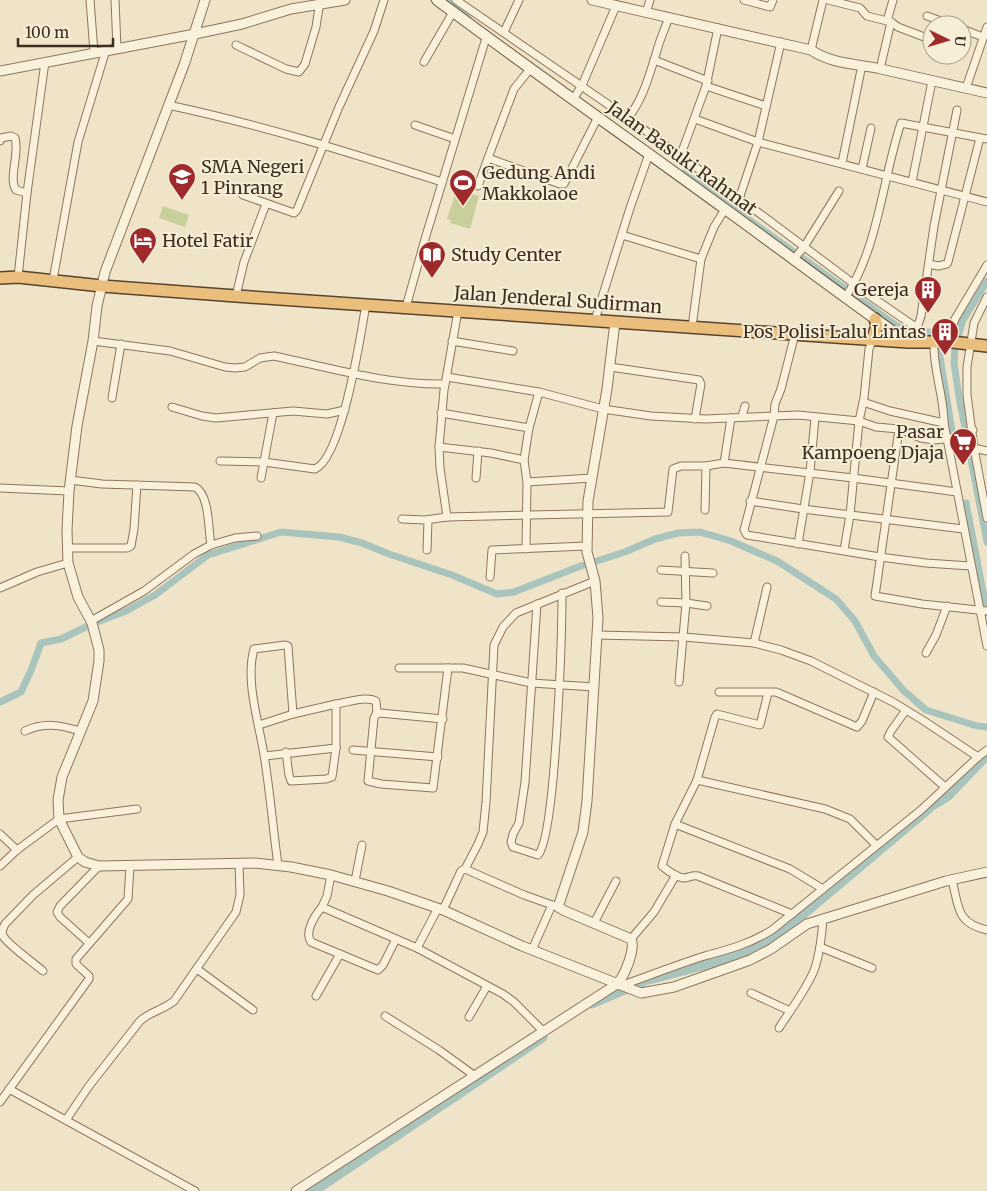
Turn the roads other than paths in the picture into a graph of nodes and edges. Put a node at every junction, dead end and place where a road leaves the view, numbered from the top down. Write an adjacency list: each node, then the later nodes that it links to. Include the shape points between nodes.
1 (90, 0): 35 (street)
2 (115, 0): 32 (street)
3 (205, 0): 26 (street)
4 (345, 0): 16 (street)
5 (384, 0): 63 (street, via 374,31)
6 (437, 0): 18 (main road, Jalan Basuki Rahmat)
7 (456, 0): 24 (street)
8 (519, 0): 24 (street)
9 (592, 0): 17 (street)
10 (650, 0): 19 (street)
11 (744, 0): 12 (street, via 770,7)
12 (773, 0)
13 (814, 0): 15 (street)
14 (892, 0): 21 (street)
15 (824, 1): 21 (street, via 860,8 867,16); 34 (street)
16 (320, 2): 26 (street); 31 (street, via 314,35 300,72)
17 (611, 3): 19 (street); 45 (street)
18 (453, 12): 29 (main road, Jalan Basuki Rahmat); 38 (street)
19 (646, 13): 20 (street)
20 (669, 17): 23 (street); 36 (street)
21 (889, 21): 27 (street); 41 (street)
22 (987, 27): 28 (street)
23 (718, 28): 30 (street); 44 (street)
24 (504, 32): 45 (street)
25 (972, 33): 28 (street)
26 (194, 34): 32 (street); 49 (street)
27 (922, 36)
28 (983, 37): 46 (street)
29 (486, 38): 40 (main road, Jalan Basuki Rahmat); 60 (street)
30 (781, 42): 34 (street); 50 (street)
31 (236, 45)
32 (117, 48): 33 (street)
33 (106, 50): 35 (street); 90 (street, via 78,142)
34 (811, 50): 39 (street, via 829,59)
35 (94, 52): 37 (street)
36 (654, 60): 44 (street); 53 (street, via 639,101)
37 (45, 62): 42 (street); 75 (street)
38 (424, 62)
39 (862, 65): 41 (street); 67 (street)
40 (530, 69): 48 (main road, Jalan Basuki Rahmat); 66 (street, via 514,89)
41 (880, 69): 43 (street)
42 (0, 71)
43 (932, 81): 46 (street); 56 (street)
44 (707, 84): 50 (street); 54 (street)
45 (581, 86): 48 (street); 53 (street)
46 (966, 88): 47 (street)
47 (987, 93)
48 (574, 98): 52 (main road, Jalan Basuki Rahmat)
49 (168, 105): 63 (street); 92 (street)
50 (766, 106): 62 (street)
51 (957, 110): 58 (street)
52 (598, 117): 64 (main road, Jalan Basuki Rahmat); 66 (street, via 564,184)
53 (628, 118): 65 (street)
54 (695, 119): 62 (street); 65 (street)
55 (414, 125): 60 (street)
56 (924, 127): 58 (street); 69 (street, via 901,123); 71 (street)
57 (872, 128): 68 (street)
58 (953, 132): 59 (street); 73 (street)
59 (983, 138): 77 (street)
60 (455, 139): 70 (street)
61 (0, 140): 75 (street, via 6,136 15,138 14,187)
62 (758, 142): 67 (street); 78 (street)
63 (324, 144): 70 (street); 80 (street, via 294,213)
64 (649, 154): 81 (main road, Jalan Basuki Rahmat); 82 (street)
65 (680, 157): 78 (street)
66 (488, 158): 72 (street)
67 (842, 163): 68 (street)
68 (862, 169): 69 (street)
69 (888, 176): 71 (street); 91 (street, via 868,252)
70 (442, 182): 97 (street)
71 (912, 182): 73 (street)
72 (478, 186)
73 (942, 189): 77 (street); 86 (street)
74 (839, 191): 83 (street)
75 (27, 193): 88 (street)
76 (243, 195): 80 (street)
77 (966, 196): 79 (street); 86 (street, via 947,264)
78 (739, 200): 83 (street)
79 (987, 202)
80 (266, 204): 93 (street, via 244,262)
81 (725, 209): 84 (main road, Jalan Basuki Rahmat); 85 (street)
82 (622, 235): 85 (street); 100 (street)
83 (804, 247): 84 (street); 91 (street)
84 (795, 257): 94 (main road, Jalan Basuki Rahmat)
85 (701, 259): 102 (street)
86 (929, 264): 91 (street, via 918,326 902,319)
87 (987, 265): 108 (street)
88 (18, 277): 89 (highway, Jalan Jenderal Sudirman); 90 (highway, Jalan Jenderal Sudirman)
89 (0, 278)
90 (53, 280): 92 (highway, Jalan Jenderal Sudirman)
91 (854, 284): 94 (street)
92 (102, 286): 93 (highway, Jalan Jenderal Sudirman); 105 (street)
93 (236, 296): 96 (highway, Jalan Jenderal Sudirman)
94 (846, 296): 99 (main road, Jalan Basuki Rahmat)
95 (987, 297): 109 (street, via 974,323)
96 (366, 304): 97 (highway, Jalan Jenderal Sudirman); 114 (street)
97 (406, 308): 98 (highway, Jalan Jenderal Sudirman)
98 (458, 311): 100 (highway, Jalan Jenderal Sudirman); 106 (street)
99 (876, 319): 104 (highway); 107 (main road, Jalan Basuki Rahmat)
100 (595, 320): 101 (highway, Jalan Jenderal Sudirman)
101 (614, 322): 102 (highway, Jalan Jenderal Sudirman); 113 (street)
102 (692, 327): 103 (highway, Jalan Jenderal Sudirman)
103 (795, 334): 104 (highway, Jalan Jenderal Sudirman); 126 (street)
104 (873, 338): 107 (highway, Jalan Jenderal Sudirman); 118 (street)
105 (93, 341): 110 (street); 151 (street)
106 (452, 341): 112 (street); 115 (street)
107 (908, 342): 108 (highway, Jalan Jenderal Sudirman)
108 (943, 342): 109 (highway, Jalan Jenderal Sudirman); 131 (street, via 933,359)
109 (969, 343): 111 (highway, Jalan Jenderal Sudirman); 134 (street, via 967,395)
110 (121, 344): 114 (street, via 170,351 225,368 245,367 270,356); 117 (street)
111 (987, 346)
112 (513, 351)
113 (610, 367): 121 (street); 129 (street, via 700,380)
114 (353, 374): 115 (street, via 409,383); 122 (street)
115 (446, 381): 116 (street); 124 (street)
116 (539, 392): 121 (street); 132 (street)
117 (112, 398)
118 (863, 402): 130 (street); 131 (street)
119 (745, 406): 125 (street)
120 (172, 407): 123 (street, via 216,418)
121 (603, 409): 129 (street); 149 (street)
122 (345, 410): 123 (street, via 327,414); 142 (street, via 332,448 319,467 299,468)
123 (273, 413): 142 (street)
124 (441, 413): 132 (street); 136 (street)
125 (742, 416): 126 (street); 127 (street)
126 (774, 416): 128 (street); 145 (street)
127 (732, 418): 129 (street); 143 (street)
128 (815, 418): 130 (street); 146 (street)
129 (695, 419)
130 (859, 422): 133 (street); 150 (street)
131 (944, 423): 135 (street)
132 (529, 428): 140 (street)
133 (899, 429): 135 (street, via 920,438); 153 (street)
134 (972, 430): 135 (street); 137 (street)
135 (948, 440): 158 (street)
136 (439, 447): 138 (street); 165 (street)
137 (974, 448): 139 (street); 156 (street)
138 (478, 451): 140 (street); 148 (street)
139 (987, 452)
140 (524, 460): 152 (street)
141 (220, 461): 142 (street)
142 (264, 462): 147 (street)
143 (724, 463): 144 (street); 145 (street)
144 (706, 466): 161 (street); 162 (street, via 673,469 668,512)
145 (761, 466): 146 (street); 159 (street)
146 (810, 472): 150 (street); 160 (street)
147 (261, 478)
148 (476, 478)
149 (592, 478): 152 (street); 162 (street)
150 (853, 478): 153 (street); 163 (street)
151 (70, 480): 154 (street); 157 (street)
152 (527, 482): 164 (street)
153 (892, 483): 158 (street); 169 (street)
154 (137, 485): 173 (street, via 198,488 205,501); 175 (street, via 131,546)
155 (0, 488): 157 (street)
156 (985, 490): 166 (street)
157 (68, 491): 175 (street)
158 (957, 492): 170 (street)
159 (750, 501): 160 (street); 172 (street, via 744,528 746,535)
160 (803, 509): 163 (street); 172 (street)
161 (705, 510)
162 (588, 514): 164 (street); 174 (street)
163 (850, 515): 169 (street); 178 (street)
164 (527, 516): 165 (street); 176 (street)
165 (447, 517): 168 (street)
166 (987, 518)
167 (402, 519): 168 (street)
168 (428, 520): 177 (street)
169 (886, 520): 170 (street); 180 (street)
170 (963, 529): 182 (street)
171 (257, 536): 173 (street)
172 (798, 544): 178 (street)
173 (211, 545): 197 (street)
174 (587, 546): 176 (street); 187 (street)
175 (67, 548): 181 (street)
176 (526, 549): 186 (street, via 492,550)
177 (427, 550)
178 (844, 550): 180 (street)
179 (685, 556): 184 (street)
180 (880, 557): 182 (street); 195 (street, via 875,596)
181 (68, 564): 189 (street, via 37,572); 197 (street, via 78,597)
182 (970, 566): 196 (street)
183 (661, 570): 184 (street)
184 (686, 572): 185 (street); 192 (street)
185 (713, 572)
186 (490, 577)
187 (594, 579): 190 (street); 198 (street)
188 (767, 587): 200 (street)
189 (0, 588)
190 (562, 593): 193 (street); 208 (street)
191 (661, 602): 192 (street)
192 (686, 603): 194 (street); 199 (street)
193 (538, 604): 205 (street, via 516,613 498,635); 207 (street)
194 (707, 606)
195 (947, 606): 196 (street); 202 (street)
196 (983, 610): 201 (street)
197 (96, 620): 220 (street, via 98,669 93,700)
198 (597, 635): 199 (street); 209 (street)
199 (684, 637): 200 (street); 206 (street)
200 (754, 644): 211 (street, via 781,650)
201 (987, 646)
202 (926, 653)
203 (398, 668): 204 (street)
204 (448, 668): 205 (street); 217 (street)
205 (492, 674): 207 (street); 244 (street, via 483,832)
206 (679, 682)
207 (532, 683): 208 (street); 208 (street, via 522,809 511,842 514,847 538,855 548,818)
208 (558, 685): 209 (street)
209 (594, 687): 252 (street, via 583,832)
210 (719, 692): 212 (street)
211 (874, 692): 212 (street, via 857,727 780,694); 214 (street)
212 (768, 694): 229 (street, via 760,725 717,714)
213 (336, 704): 215 (street); 216 (street, via 374,700); 221 (street)
214 (906, 710): 228 (street); 230 (street, via 888,737)
215 (293, 714): 218 (street); 218 (street, via 288,646 254,649 251,671)
216 (378, 714): 217 (street); 223 (street, via 374,718)
217 (443, 718): 227 (street)
218 (259, 725): 226 (street)
219 (25, 731): 220 (street, via 48,724)
220 (80, 731): 232 (street, via 62,777)
221 (336, 748): 225 (street); 225 (street, via 332,777 326,779 291,781)
222 (353, 750): 223 (street)
223 (372, 750): 227 (street); 227 (street, via 368,781 401,786 433,788)
224 (987, 750): 228 (street)
225 (286, 752): 226 (street)
226 (264, 756): 240 (street)
227 (438, 757)
228 (978, 757): 230 (street)
229 (697, 780): 233 (street); 236 (street, via 842,815)
230 (945, 787): 236 (street)
231 (137, 809): 232 (street)
232 (59, 819): 237 (street); 238 (street)
233 (675, 824): 247 (street, via 662,863); 251 (street, via 790,869)
234 (0, 834): 237 (street)
235 (362, 844): 249 (street)
236 (876, 845): 251 (street)
237 (17, 850): 241 (street)
238 (78, 857): 242 (street); 268 (street, via 15,912 2,930 9,942)
239 (240, 863): 240 (street); 243 (street); 267 (street, via 238,908)
240 (278, 865): 246 (street)
241 (0, 866)
242 (100, 866): 243 (street); 261 (street, via 56,912)
243 (130, 866): 261 (street, via 128,899)
244 (465, 869): 252 (street); 254 (street)
245 (987, 872): 248 (street)
246 (331, 875): 249 (street); 253 (street)
247 (676, 876): 255 (street, via 698,876); 260 (street, via 654,912)
248 (952, 880): 256 (street); 258 (street, via 962,918)
249 (355, 881): 254 (street)
250 (616, 881): 257 (street)
251 (823, 888): 255 (street)
252 (555, 906): 257 (street); 264 (street)
253 (322, 907): 259 (street); 265 (street, via 314,918 309,940)
254 (441, 909): 262 (street); 264 (street)
255 (792, 914): 270 (street, via 756,940)
256 (823, 918): 263 (street); 270 (street, via 738,965 674,987 641,993)
257 (594, 923): 260 (street)
258 (987, 930)
259 (396, 939): 262 (street); 265 (street, via 381,969)
260 (631, 939): 270 (street, via 633,944)
261 (89, 944): 280 (street, via 76,962 89,980)
262 (417, 948): 269 (street)
263 (820, 948): 266 (street); 274 (street, via 809,982)
264 (532, 950): 270 (street)
265 (340, 954): 272 (street)
266 (872, 968)
267 (197, 969): 273 (street); 282 (street, via 174,1001 144,1016)
268 (43, 971)
269 (487, 986): 276 (street); 278 (street, via 511,999)
270 (621, 986): 278 (street)
271 (751, 993): 274 (street)
272 (316, 996)
273 (252, 1010)
274 (790, 1011): 277 (street)
275 (385, 1016): 279 (street)
276 (469, 1016)
277 (779, 1028)
278 (542, 1031): 279 (street)
279 (475, 1076): 284 (street)
280 (9, 1089): 281 (street); 282 (street)
281 (0, 1102)
282 (66, 1120): 283 (street)
283 (196, 1191)
284 (296, 1191)

